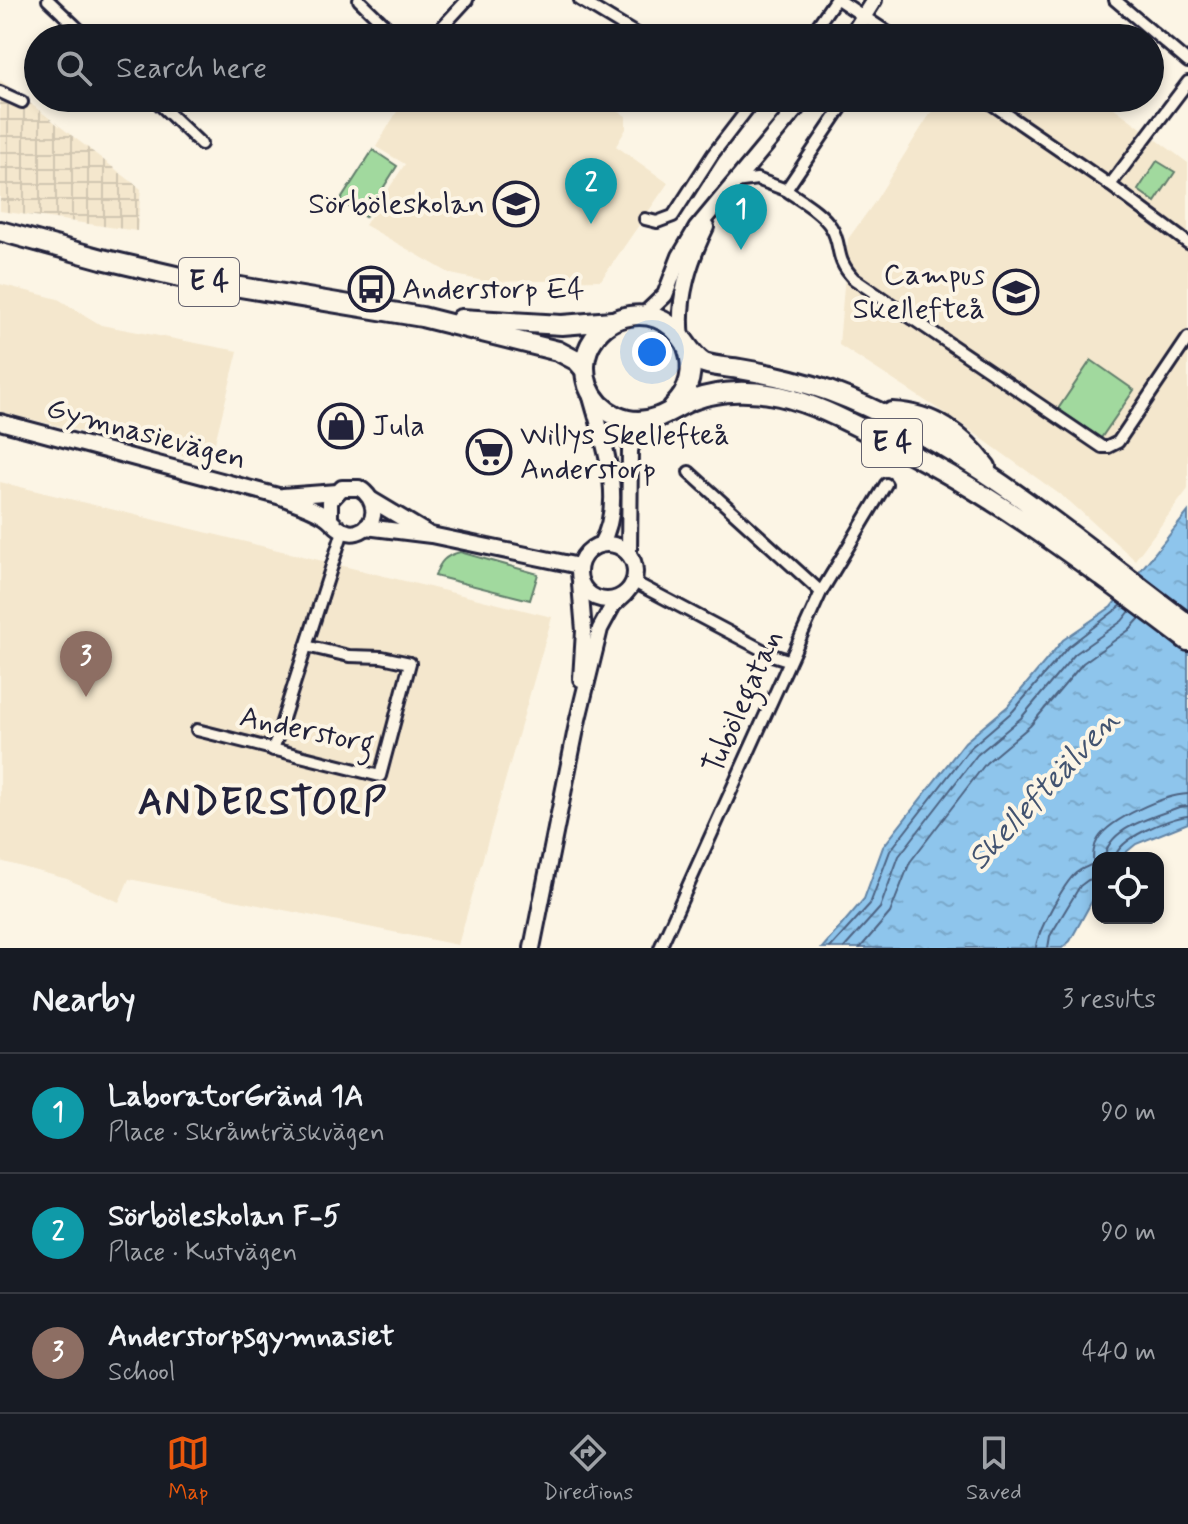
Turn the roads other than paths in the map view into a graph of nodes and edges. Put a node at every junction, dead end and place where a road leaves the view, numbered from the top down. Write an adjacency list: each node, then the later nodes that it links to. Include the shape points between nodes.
1 (48, 0): 9 (street)
2 (359, 0): 10 (street)
3 (467, 0): 11 (street)
4 (580, 0): 12 (street)
5 (837, 0): 8 (street); 13 (street)
6 (874, 0): 8 (main road)
7 (1115, 0): 16 (street)
8 (863, 17): 14 (main road); 15 (street)
9 (73, 24)
10 (384, 24)
11 (445, 24)
12 (620, 24)
13 (819, 24)
14 (859, 24)
15 (873, 24)
16 (1143, 24)
17 (1164, 42): 18 (street)
18 (1188, 62)
19 (1188, 82): 29 (street)
20 (0, 92): 21 (street)
21 (22, 102)
22 (168, 112): 27 (street)
23 (742, 112): 32 (street, via 677,211 666,220)
24 (793, 112): 28 (main road)
25 (839, 112): 30 (street)
26 (1003, 112): 29 (street)
27 (201, 144)
28 (735, 182): 30 (street, via 757,179); 31 (main road)
29 (1110, 185): 34 (street)
30 (786, 190): 38 (street, via 833,229 841,262 854,279 1096,446 1118,442)
31 (725, 194): 35 (main road, via 687,242 665,295); 39 (main road, via 691,264 681,306)
32 (645, 219)
33 (0, 231): 36 (highway, E 4, via 180,277)
34 (1188, 243)
35 (644, 315): 37 (highway); 39 (highway, via 663,321)
36 (422, 317): 37 (highway, E 4, via 562,325); 40 (highway, E 4, via 558,351)
37 (612, 321): 40 (highway, via 592,341)
38 (1188, 338)
39 (684, 340): 42 (highway, via 691,367 687,389 676,404); 56 (highway, E 4, via 704,363 786,378 877,412 901,412 942,424 995,479)
40 (585, 370): 41 (highway)
41 (589, 389): 42 (highway, via 614,415); 53 (main road, via 611,485 609,525)
42 (653, 418): 54 (main road, via 630,450); 56 (highway, E 4, via 721,394 765,393 799,401 904,449)
43 (0, 422): 47 (main road, Gymnasievägen)
44 (689, 472): 58 (street)
45 (886, 484): 58 (street, Tubölegatan)
46 (337, 492): 47 (main road, Gymnasievägen); 48 (main road, via 354,487); 49 (main road, via 330,501)
47 (278, 496): 49 (main road, Gymnasievägen)
48 (372, 500): 50 (main road, via 373,518); 52 (main road)
49 (330, 519): 51 (main road)
50 (366, 527): 51 (main road); 52 (main road)
51 (343, 531): 61 (street)
52 (431, 535): 55 (main road)
53 (601, 544): 54 (main road); 55 (main road, via 586,553)
54 (629, 554): 57 (main road, via 635,567)
55 (579, 570): 57 (main road, via 584,589 595,598 612,600); 63 (main road, via 584,631)
56 (1107, 571): 59 (highway, E 4); 60 (highway, E 4)
57 (629, 588): 62 (street); 63 (main road, via 600,629)
58 (821, 592): 62 (street, Tubölegatan)
59 (1188, 624)
60 (1188, 641)
61 (306, 646): 65 (street); 65 (street, Anderstorg, via 410,663 380,776)
62 (788, 660): 67 (street, Tubölegatan)
63 (578, 719): 66 (main road)
64 (197, 730): 65 (street, Anderstorg)
65 (273, 750)
66 (532, 948)
67 (660, 948)

